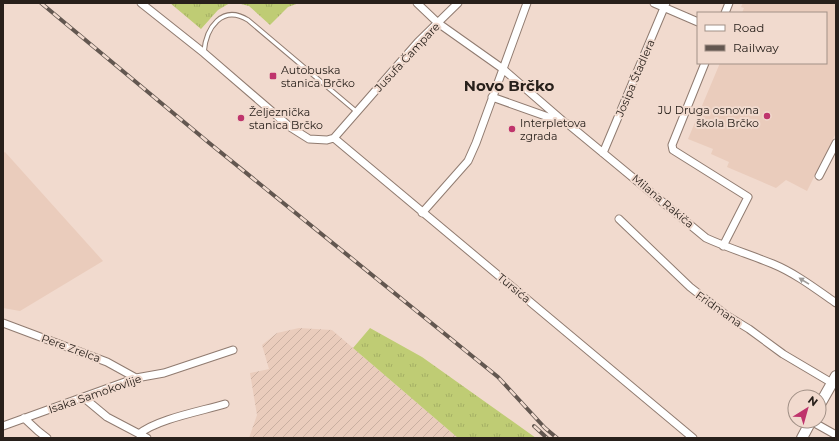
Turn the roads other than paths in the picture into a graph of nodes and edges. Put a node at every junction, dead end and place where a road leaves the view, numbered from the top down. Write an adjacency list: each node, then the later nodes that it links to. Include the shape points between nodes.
1 (141, 3): 9 (street)
2 (417, 3): 8 (street)
3 (458, 3): 8 (street, Jusufa Čampare)
4 (527, 3): 11 (street)
5 (654, 3): 6 (street)
6 (665, 5): 7 (street); 17 (street, Josipa Štadlera)
7 (697, 21)
8 (438, 23): 11 (street); 13 (street, Jusufa Čampare, via 418,42)
9 (204, 53): 13 (lane, via 205,40 218,21 231,14 241,16); 15 (street, via 300,135 309,139)
10 (705, 64): 21 (street, via 672,145 673,150 748,197)
11 (503, 68): 12 (street); 14 (street)
12 (492, 97): 14 (street, Milana Rakiča); 19 (street, via 468,161)
13 (357, 112): 15 (street, Jusufa Čampare)
14 (568, 124): 17 (street, Milana Rakiča)
15 (334, 138): 19 (street, Tursića)
16 (836, 143): 18 (street)
17 (604, 153): 21 (street, Milana Rakiča, via 706,238)
18 (819, 176)
19 (422, 213): 38 (street, Tursića)
20 (619, 219): 26 (street, Fridmana, via 696,292 726,315 783,354)
21 (723, 246): 22 (street, Milana Rakiča, one-way to 21, via 784,269)
22 (836, 303)
23 (3, 323): 25 (street, Pere Zrelca, via 107,362)
24 (233, 350): 25 (street, Isaka Samokovlije, via 164,373)
25 (136, 378): 28 (street, Isaka Samokovlije)
26 (834, 379): 27 (main road)
27 (827, 392)
28 (82, 397): 30 (street, Isaka Samokovlije); 34 (street, via 107,417)
29 (225, 404): 34 (street, via 163,422)
30 (24, 418): 31 (street, Isaka Samokovlije); 36 (street)
31 (3, 426)
32 (807, 429): 39 (main road)
33 (825, 429): 35 (street)
34 (140, 434): 37 (street)
35 (836, 435)
36 (47, 438)
37 (148, 438)
38 (693, 438)
39 (802, 438)

